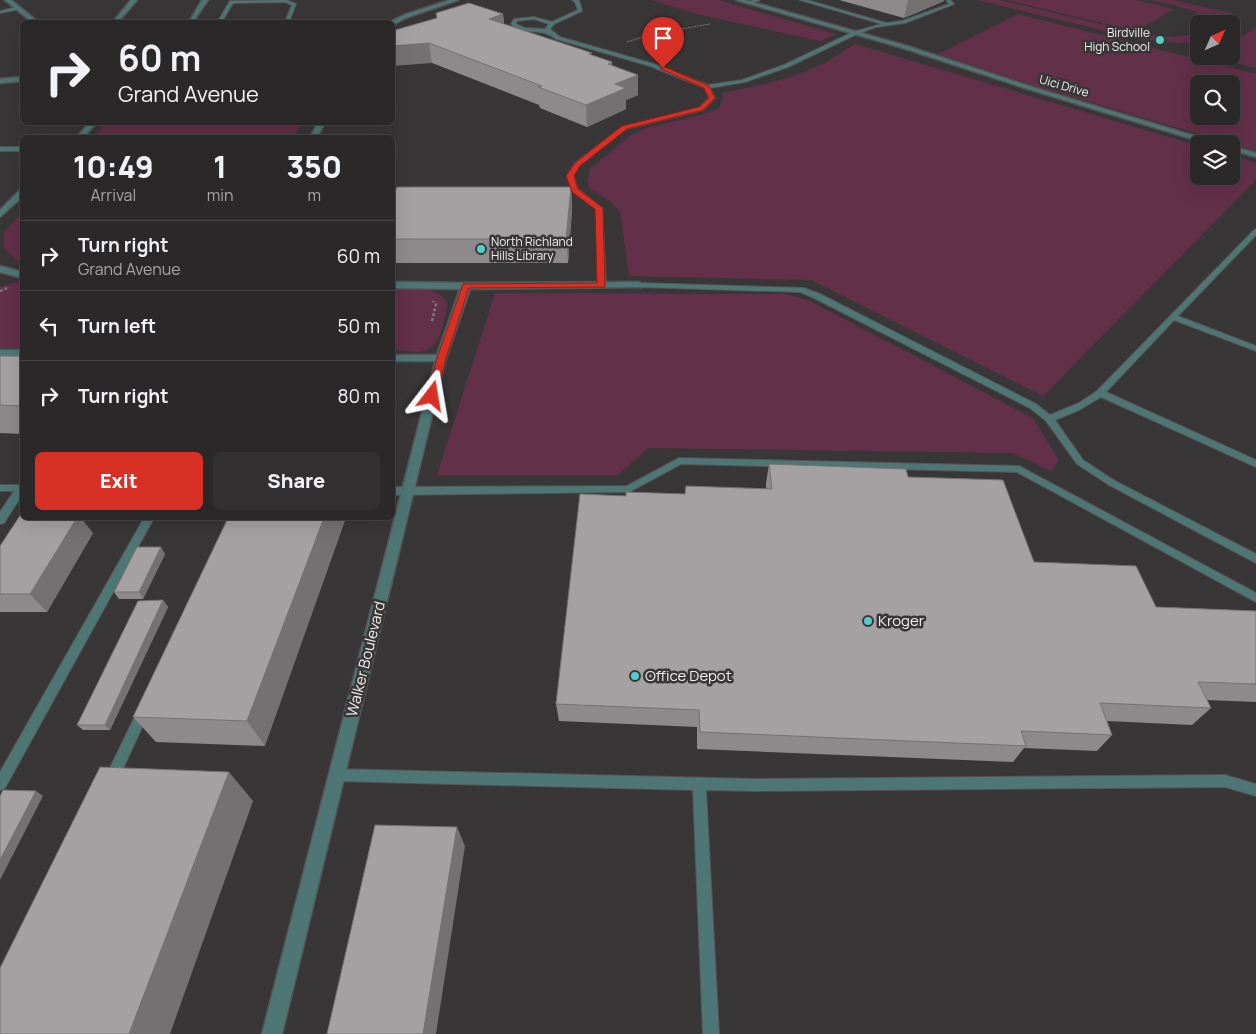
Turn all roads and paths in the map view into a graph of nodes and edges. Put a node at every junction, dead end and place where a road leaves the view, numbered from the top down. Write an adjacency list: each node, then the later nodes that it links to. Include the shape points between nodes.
1 (8, 0): 13 (street)
2 (134, 0): 16 (street)
3 (205, 0): 17 (street)
4 (455, 0): 11 (street)
5 (574, 0): 21 (lane, via 580,10)
6 (740, 0): 12 (street, Uici Drive)
7 (758, 0): 12 (lane)
8 (802, 0): 23 (lane)
9 (948, 0): 23 (lane, via 952,4 903,22)
10 (232, 1): 18 (lane); 19 (lane, via 285,1 294,4)
11 (445, 1): 20 (street)
12 (749, 3): 25 (street, Uici Drive)
13 (18, 8): 14 (lane); 15 (street)
14 (0, 12)
15 (33, 20)
16 (117, 20)
17 (191, 20)
18 (221, 20)
19 (288, 20)
20 (395, 22)
21 (552, 23): 24 (lane, via 547,29); 24 (lane, via 534,18 516,20 514,24 527,30)
22 (710, 24): 26 (path, via 646,36)
23 (888, 24): 25 (lane)
24 (549, 31): 26 (lane, via 558,38)
25 (855, 33): 29 (lane, via 786,66 743,81); 32 (street, Uici Drive)
26 (604, 51): 29 (lane, via 647,62)
27 (20, 79): 28 (street)
28 (0, 81)
29 (706, 87): 43 (lane, via 712,98 701,109 624,128 577,164 570,176 575,190 599,208)
30 (91, 125): 31 (street)
31 (82, 135)
32 (1190, 136)
33 (0, 149): 34 (lane)
34 (20, 149)
35 (1240, 151): 36 (street)
36 (1256, 155)
37 (20, 195): 38 (street)
38 (0, 215)
39 (1256, 231): 47 (lane)
40 (1, 272): 41 (street)
41 (20, 275)
42 (395, 285): 45 (street)
43 (602, 285): 44 (street); 45 (street)
44 (639, 285): 55 (lane, via 801,290 1033,406)
45 (466, 286): 53 (street, Walker Boulevard)
46 (432, 300): 48 (path, via 436,304)
47 (1173, 316): 49 (lane); 54 (lane)
48 (431, 328)
49 (1256, 349)
50 (0, 353): 51 (street)
51 (20, 353)
52 (395, 358): 53 (street)
53 (442, 358): 61 (street, Walker Boulevard)
54 (1100, 393): 55 (lane, via 1073,410); 56 (lane)
55 (1049, 419): 64 (lane, via 1080,462 1112,483)
56 (1256, 464)
57 (0, 488): 58 (lane)
58 (20, 488)
59 (20, 491): 62 (lane)
60 (395, 491): 61 (lane)
61 (408, 491): 65 (lane, via 629,489 679,462 1019,469); 67 (street, Walker Boulevard)
62 (0, 520)
63 (148, 520): 68 (lane)
64 (1256, 559)
65 (1256, 598)
66 (149, 698): 70 (lane)
67 (336, 775): 69 (lane); 72 (street, Walker Boulevard)
68 (0, 784)
69 (699, 784): 71 (lane, via 1225,781); 73 (lane)
70 (107, 789)
71 (1256, 790)
72 (272, 1034)
73 (711, 1034)

